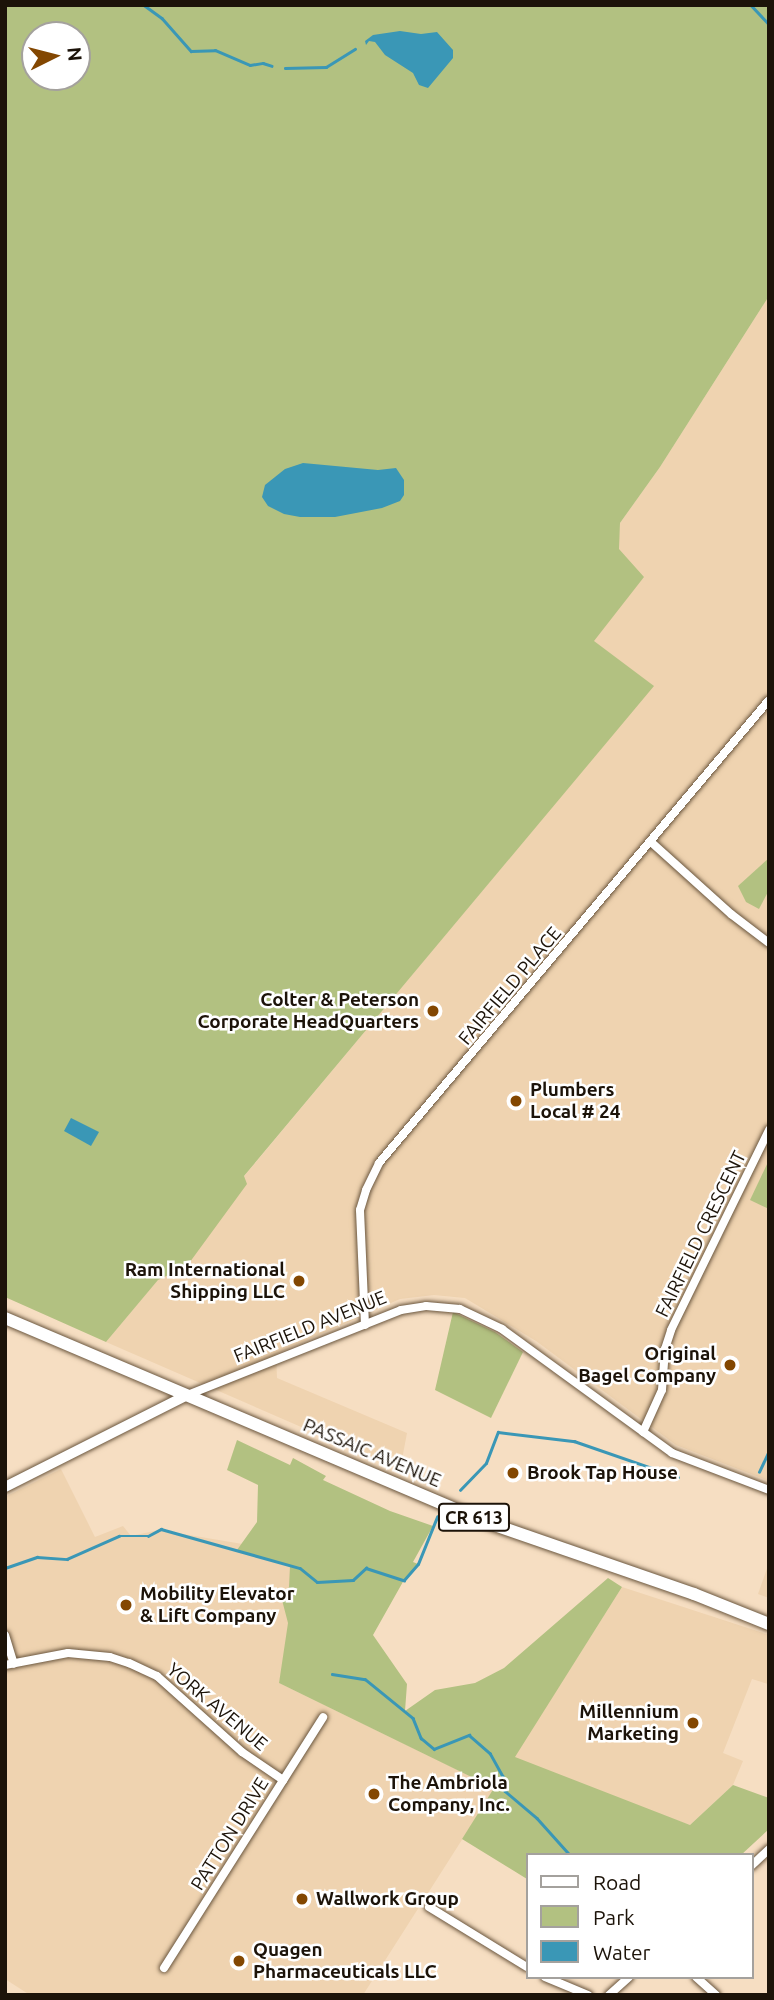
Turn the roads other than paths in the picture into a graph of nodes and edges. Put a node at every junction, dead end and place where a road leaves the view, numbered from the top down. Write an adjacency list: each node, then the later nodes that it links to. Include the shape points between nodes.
1 (769, 700): 2 (street, FAIRFIELD PLACE)
2 (651, 842): 3 (street); 6 (street, FAIRFIELD PLACE, via 379,1163 360,1210)
3 (769, 943)
4 (769, 1130): 8 (street, FAIRFIELD CRESCENT, via 671,1330 662,1390)
5 (5, 1318): 7 (main road, PASSAIC AVENUE / CR 613)
6 (365, 1325): 7 (street, FAIRFIELD AVENUE); 8 (street, FAIRFIELD AVENUE, via 414,1307 460,1309 502,1329)
7 (185, 1396): 9 (street, FAIRFIELD AVENUE); 11 (main road, PASSAIC AVENUE / CR 613, via 483,1521)
8 (643, 1432): 10 (street, FAIRFIELD AVENUE, via 672,1454)
9 (5, 1487)
10 (769, 1490)
11 (769, 1624)
12 (5, 1635): 13 (street)
13 (10, 1664): 15 (street, YORK AVENUE, via 68,1653 129,1663 157,1675 242,1752)
14 (323, 1717): 15 (street, PATTON DRIVE)
15 (283, 1780): 20 (street, PATTON DRIVE)
16 (769, 1849): 17 (street)
17 (753, 1864)
18 (429, 1906): 19 (street)
19 (526, 1966)
20 (164, 1968)
21 (550, 1979): 24 (street)
22 (627, 1979): 25 (street)
23 (698, 1979): 26 (street)
24 (588, 1995)
25 (609, 1995)
26 (716, 1995)

